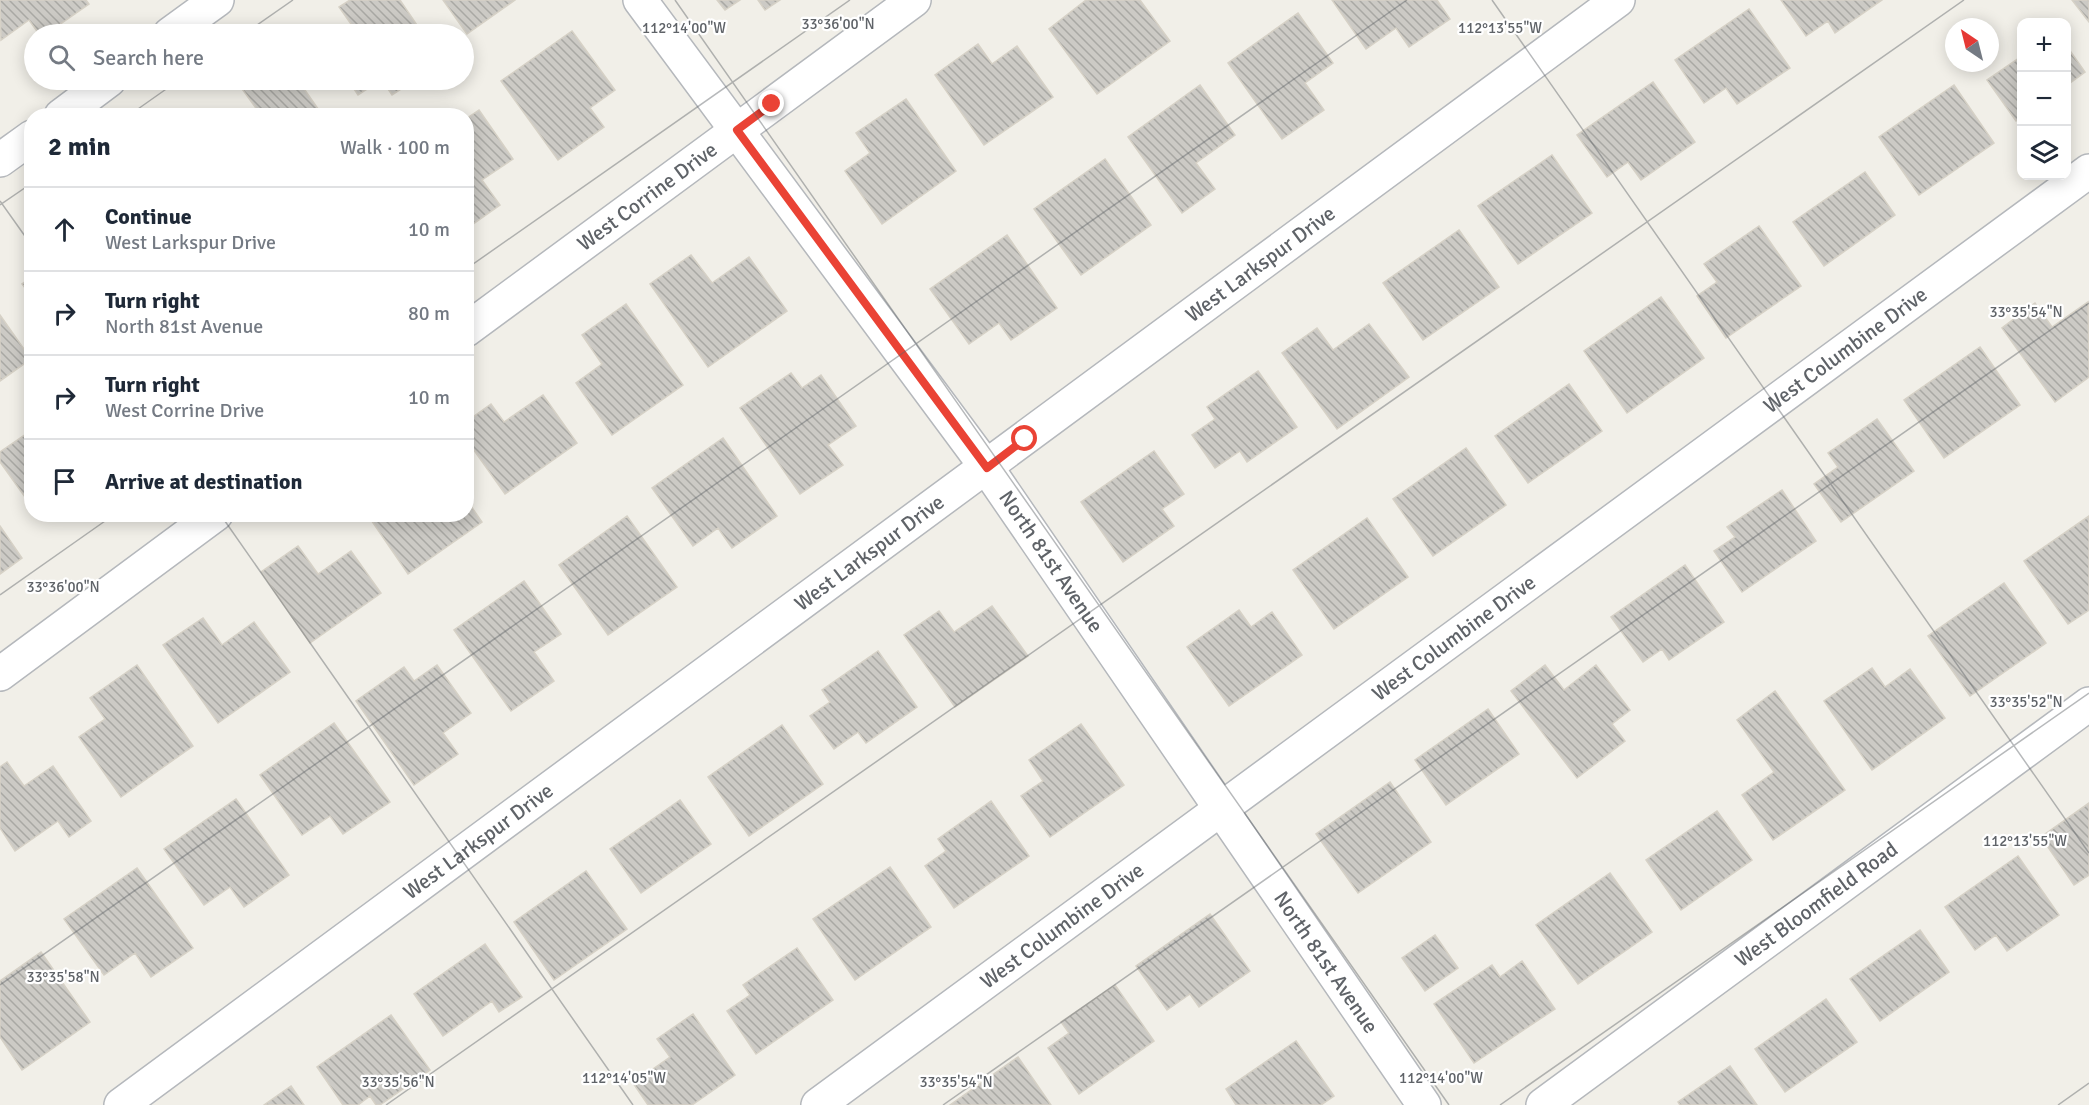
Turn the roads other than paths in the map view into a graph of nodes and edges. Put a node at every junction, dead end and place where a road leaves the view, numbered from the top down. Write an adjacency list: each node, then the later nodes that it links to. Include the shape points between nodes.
1 (217, 0): 5 (street)
2 (640, 0): 8 (street, North 81st Avenue)
3 (914, 0): 8 (street, West Corrine Drive)
4 (1618, 0): 13 (street, West Larkspur Drive)
5 (184, 24)
6 (96, 90): 7 (street)
7 (72, 108)
8 (737, 130): 12 (street, West Corrine Drive); 13 (street, North 81st Avenue)
9 (24, 143): 10 (street)
10 (0, 160)
11 (2089, 171): 17 (street, West Columbine Drive)
12 (474, 324)
13 (987, 468): 17 (street, North 81st Avenue); 18 (street, West Larkspur Drive)
14 (205, 522): 15 (street)
15 (0, 674)
16 (2089, 704): 21 (street, West Bloomfield Road)
17 (1221, 808): 19 (street, West Columbine Drive); 20 (street, North 81st Avenue)
18 (121, 1105)
19 (818, 1105)
20 (1424, 1105)
21 (1543, 1105)

